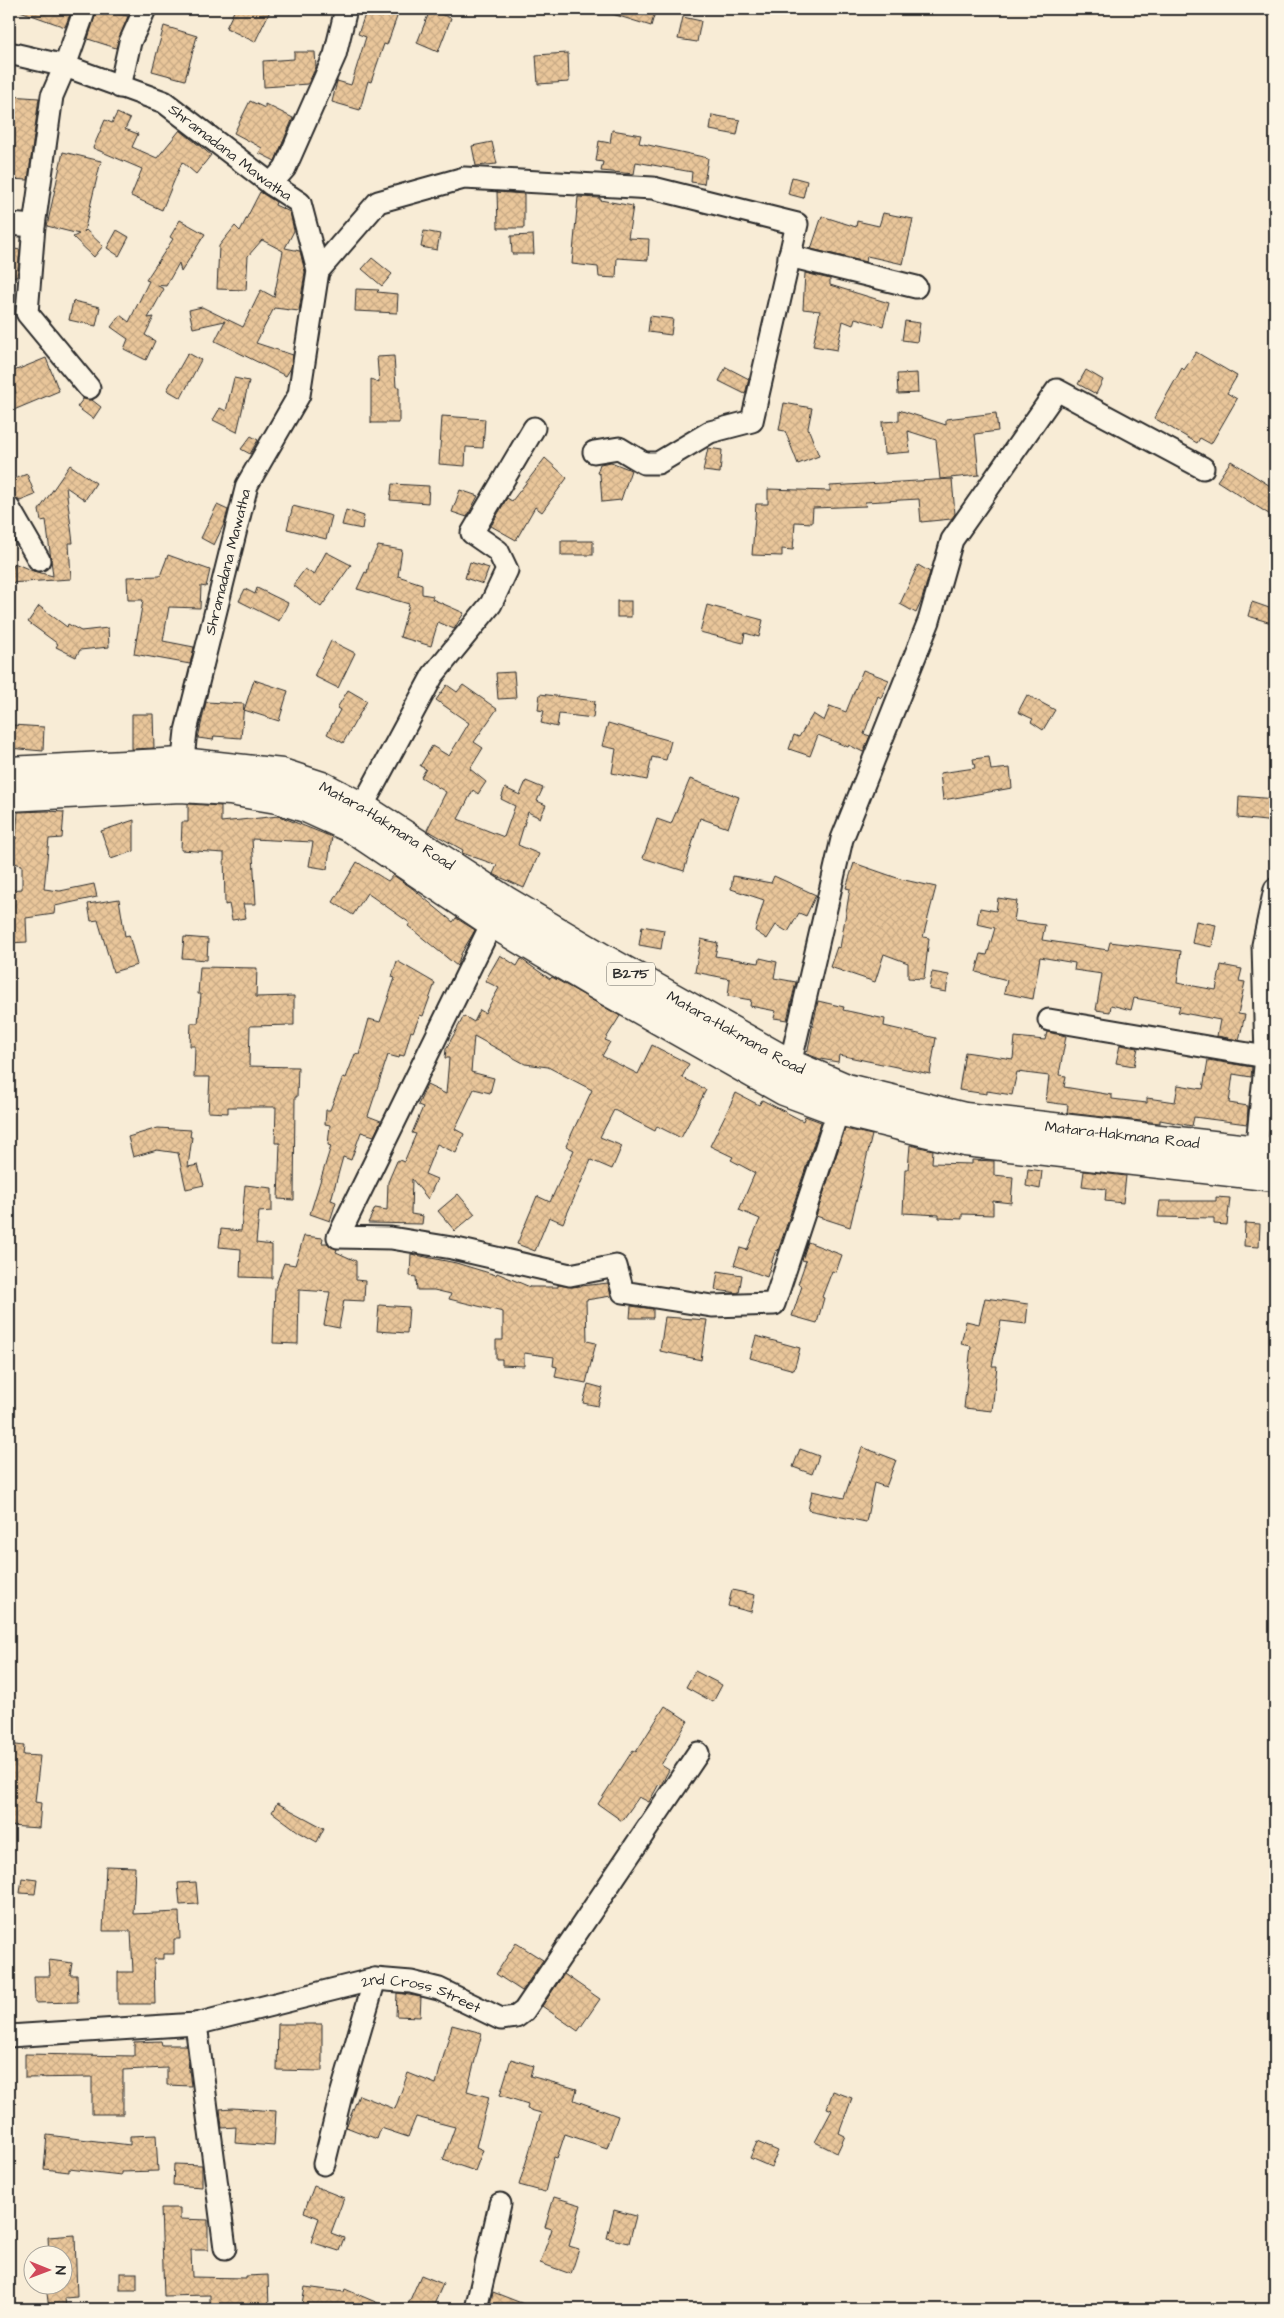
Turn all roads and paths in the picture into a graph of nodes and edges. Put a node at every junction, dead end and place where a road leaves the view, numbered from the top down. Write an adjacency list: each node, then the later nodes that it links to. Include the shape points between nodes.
1 (85, 9): 5 (street)
2 (145, 9): 6 (street, via 130,42)
3 (346, 9): 7 (street, via 335,55 285,168)
4 (9, 53): 5 (street, Shramadana Mawatha)
5 (66, 66): 6 (street, Shramadana Mawatha); 9 (street, via 52,96)
6 (120, 87): 7 (street, Shramadana Mawatha, via 164,102)
7 (271, 184): 11 (street, Shramadana Mawatha, via 300,203)
8 (9, 224): 9 (street)
9 (34, 226): 13 (street)
10 (790, 256): 11 (street, via 797,224 653,188 464,178 378,202); 12 (street); 16 (street, via 752,421 710,432 658,463 644,463 619,448)
11 (318, 271): 21 (street, Shramadana Mawatha, via 299,395 248,485 186,731)
12 (916, 288)
13 (18, 294): 14 (street, via 27,313)
14 (90, 388)
15 (534, 428): 23 (street, via 472,533 498,551 507,570 491,604 432,676)
16 (594, 452)
17 (1203, 468): 28 (street, via 1058,390 952,540 929,621 842,839)
18 (9, 508): 19 (street)
19 (40, 560)
20 (9, 771): 21 (main road, Matara-Hakmana Road / B275)
21 (181, 775): 22 (main road, Matara-Hakmana Road / B275); 23 (main road, Matara-Hakmana Road / B275, via 282,773 322,786); 25 (main road, Matara-Hakmana Road / B275, via 230,791 277,799 352,829)
22 (9, 797)
23 (362, 807): 28 (main road, Matara-Hakmana Road / B275, via 514,905)
24 (1275, 889): 27 (street, via 1263,945)
25 (492, 923): 29 (main road, Matara-Hakmana Road / B275); 30 (street, via 338,1237 391,1238 452,1248 570,1275 616,1266 623,1292 712,1306 774,1304)
26 (1050, 1020): 27 (street)
27 (1266, 1057): 31 (street)
28 (791, 1064): 29 (street); 31 (main road, Matara-Hakmana Road / B275, via 847,1088 965,1117)
29 (784, 1091): 30 (main road, Matara-Hakmana Road / B275)
30 (838, 1111): 31 (main road, Matara-Hakmana Road / B275, via 964,1142)
31 (1265, 1163)
32 (698, 1753): 33 (street, 2nd Cross Street, via 524,2011 516,2017 501,2019 440,1990 411,1982)
33 (375, 1979): 34 (street, 2nd Cross Street); 36 (street)
34 (196, 2024): 35 (street, 2nd Cross Street); 38 (street)
35 (9, 2036)
36 (324, 2164)
37 (500, 2204): 39 (street)
38 (225, 2248)
39 (476, 2309)

